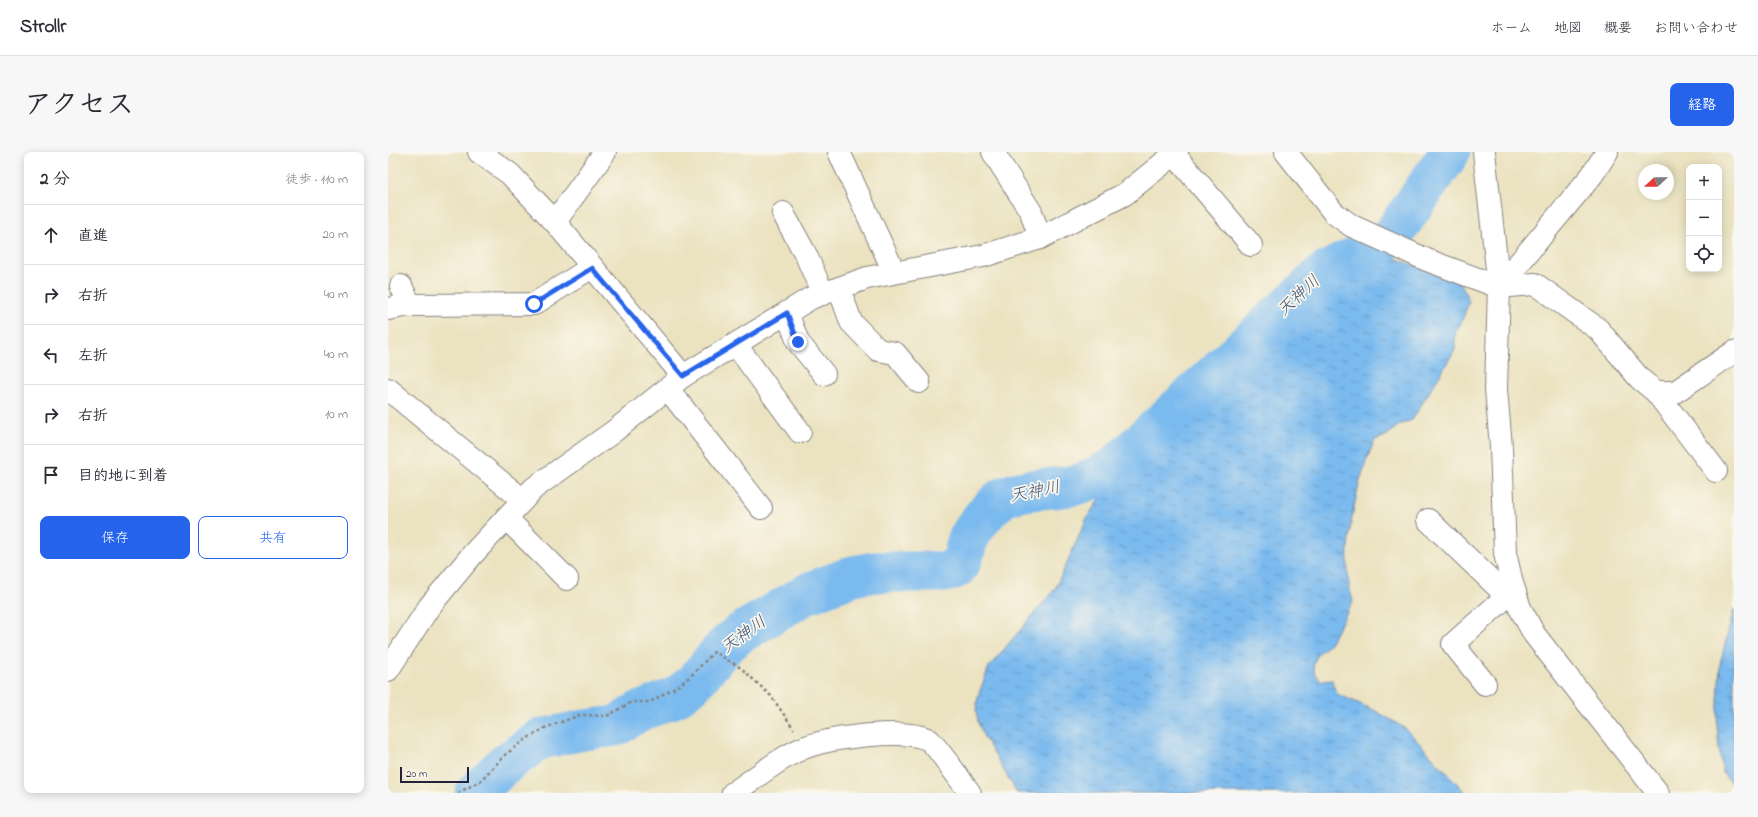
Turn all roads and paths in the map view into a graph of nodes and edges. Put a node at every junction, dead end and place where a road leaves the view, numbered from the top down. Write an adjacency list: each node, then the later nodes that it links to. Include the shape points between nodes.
1 (479, 152): 10 (street, via 510,174)
2 (605, 152): 10 (street)
3 (839, 152): 14 (street)
4 (992, 152): 11 (street, via 1030,212)
5 (1286, 152): 16 (street, via 1334,213 1352,226 1427,260)
6 (1484, 152): 16 (street)
7 (1607, 152): 16 (street, via 1592,175)
8 (1176, 153): 11 (street, via 1125,194); 12 (street)
9 (783, 213): 17 (street, via 806,255)
10 (555, 222): 13 (street)
11 (1040, 238): 14 (street, via 983,256)
12 (1251, 245)
13 (592, 268): 18 (street, via 534,304); 24 (street)
14 (894, 272): 17 (street, via 867,278)
15 (401, 286): 18 (street)
16 (1500, 287): 27 (street, via 1535,284 1598,329 1640,379); 35 (street, via 1496,389 1505,553)
17 (831, 291): 20 (street, via 811,298); 25 (street, via 851,322 878,350 895,353)
18 (410, 305): 19 (street)
19 (388, 309)
20 (787, 313): 21 (street); 23 (street, via 798,342)
21 (736, 344): 24 (street); 28 (street)
22 (1734, 352): 27 (street, via 1675,392)
23 (824, 374)
24 (676, 382): 30 (street, via 613,432 534,488); 31 (street)
25 (919, 382)
26 (388, 389): 30 (street)
27 (1656, 392): 29 (street)
28 (800, 432)
29 (1716, 471)
30 (523, 500): 32 (street)
31 (761, 508)
32 (506, 518): 34 (street); 36 (street, via 429,607)
33 (1428, 520): 35 (street)
34 (568, 579)
35 (1511, 594): 37 (street, via 1453,644); 42 (street, via 1534,634)
36 (388, 670)
37 (1485, 684)
38 (805, 748): 39 (path, via 772,696 741,668 715,653 691,676 650,702 632,702 607,716 580,715 544,728 506,754 480,781); 40 (street); 41 (street, via 847,739 891,734 914,735 930,741)
39 (458, 793)
40 (733, 793)
41 (970, 793)
42 (1658, 793)

